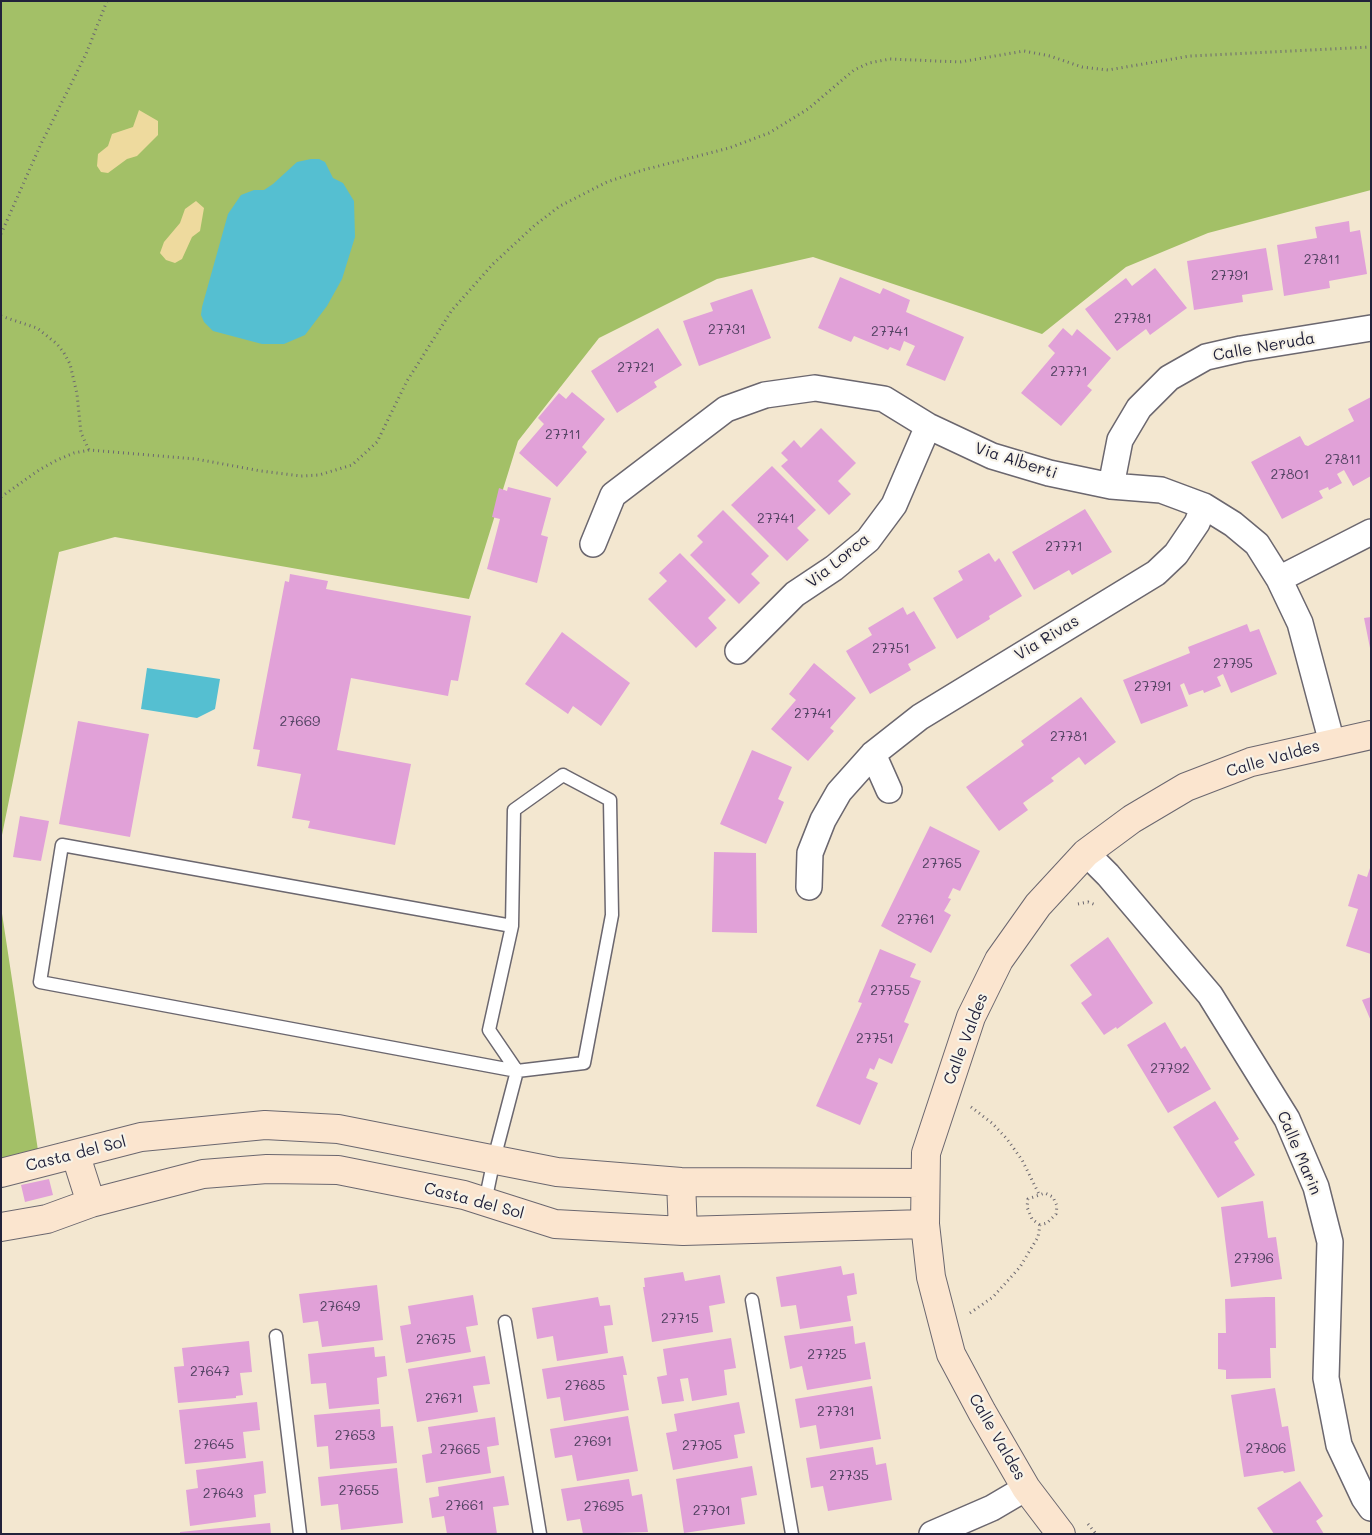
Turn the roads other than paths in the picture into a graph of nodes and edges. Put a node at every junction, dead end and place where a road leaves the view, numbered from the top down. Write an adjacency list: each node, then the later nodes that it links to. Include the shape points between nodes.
1 (1371, 328): 3 (street, Calle Neruda, via 1232,351 1206,358 1170,378 1139,408 1120,440)
2 (928, 426): 3 (street, Via Alberti, via 992,456 1049,473); 6 (street, Via Alberti, via 884,399 815,388 765,395 726,409 612,495); 8 (street, Via Lorca, via 894,505 868,540 796,594)
3 (1111, 486): 4 (street, Via Alberti, via 1161,490)
4 (1204, 506): 7 (street, Via Alberti, via 1257,544); 11 (street, Via Rivas, via 1197,523 1176,554 1156,573 920,717)
5 (1371, 532): 7 (street)
6 (593, 544)
7 (1279, 579): 10 (street, Via Alberti, via 1300,623)
8 (738, 651)
9 (1371, 735): 10 (street, Calle Valdes)
10 (1332, 743): 13 (street, Calle Valdes, via 1251,762 1186,787 1132,819)
11 (872, 754): 12 (street); 14 (street, Via Rivas, via 839,792 823,820 810,853)
12 (889, 790)
13 (1086, 853): 21 (street, Calle Valdes, via 1038,905 999,960 971,1017 926,1153); 31 (street, Calle Marin, via 1210,995 1287,1118 1316,1187 1330,1242 1326,1378 1339,1445)
14 (809, 888)
15 (512, 926): 16 (lane, via 489,1030); 16 (lane, via 514,810 563,775 610,800 612,915 584,1063); 16 (lane, via 62,846 40,982)
16 (517, 1071): 18 (lane)
17 (76, 1156): 18 (street, Casta del Sol, via 140,1137 265,1125 338,1128); 19 (street, Casta del Sol); 23 (street)
18 (494, 1159): 20 (street, Casta del Sol, via 557,1172); 22 (lane)
19 (1, 1173)
20 (681, 1182): 21 (street, Casta del Sol); 26 (street)
21 (925, 1183): 24 (street, Calle Valdes)
22 (485, 1202): 23 (street, Casta del Sol, via 338,1170 267,1169 203,1174); 26 (street, Casta del Sol, via 555,1224)
23 (90, 1203): 25 (street, Casta del Sol, via 46,1219)
24 (925, 1224): 26 (street, Casta del Sol); 30 (street, Calle Valdes, via 931,1277 951,1354)
25 (1, 1227)
26 (683, 1231)
27 (752, 1300): 34 (lane)
28 (505, 1322): 33 (lane)
29 (276, 1336): 32 (lane)
30 (1026, 1488): 35 (street, via 992,1508); 36 (street, Calle Valdes)
31 (1371, 1508)
32 (300, 1534)
33 (540, 1534)
34 (792, 1534)
35 (932, 1534)
36 (1061, 1534)

